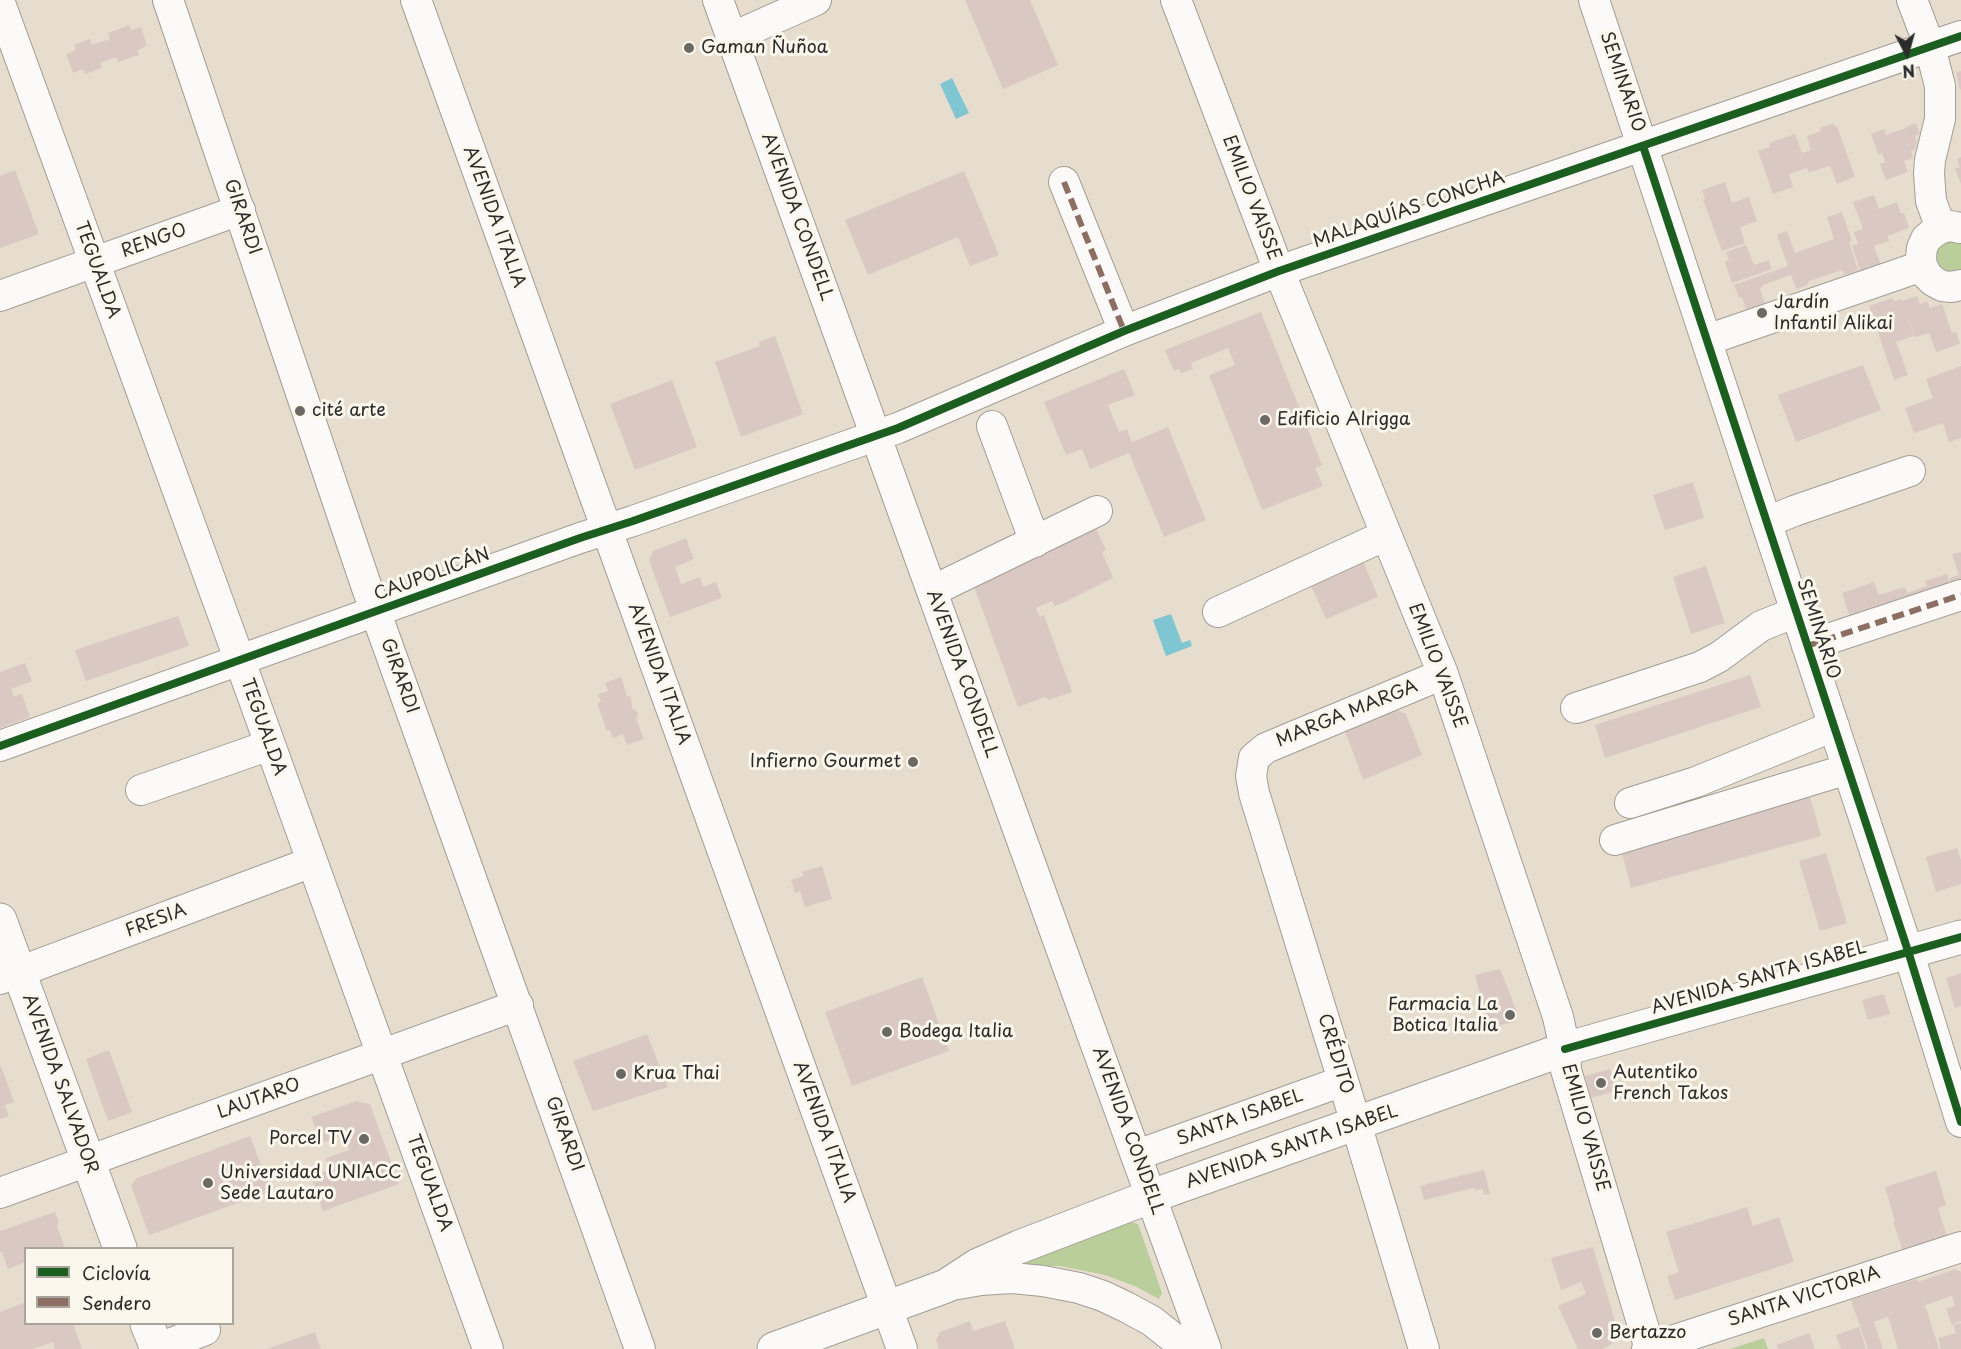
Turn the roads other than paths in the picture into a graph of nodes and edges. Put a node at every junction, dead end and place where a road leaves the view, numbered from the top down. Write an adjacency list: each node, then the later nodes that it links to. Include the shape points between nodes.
1 (168, 0): 14 (street, GIRARDI)
2 (416, 0): 28 (street, AVENIDA ITALIA)
3 (718, 0): 10 (street, AVENIDA CONDELL)
4 (816, 0): 10 (street)
5 (1176, 0): 18 (street, EMILIO VAISSE)
6 (1594, 0): 12 (street, SEMINARIO)
7 (1912, 0): 11 (street)
8 (0, 3): 16 (street, TEGUALDA)
9 (1961, 36): 11 (street, MALAQUÍAS CONCHA)
10 (731, 38): 24 (street, AVENIDA CONDELL)
11 (1930, 47): 12 (street, MALAQUÍAS CONCHA); 15 (street, via 1940,86 1941,109 1929,185 1932,201)
12 (1643, 146): 18 (street, MALAQUÍAS CONCHA); 22 (street, SEMINARIO)
13 (1064, 182): 21 (street)
14 (240, 210): 16 (street, RENGO); 33 (street, GIRARDI)
15 (1951, 228): 17 (street, via 1926,239)
16 (95, 263): 20 (street, RENGO); 37 (street, TEGUALDA)
17 (1922, 266): 19 (street, via 1942,286); 22 (street)
18 (1279, 271): 21 (street, MALAQUÍAS CONCHA); 29 (street, EMILIO VAISSE)
19 (1961, 285)
20 (0, 296)
21 (1124, 331): 24 (street, MALAQUÍAS CONCHA)
22 (1707, 340): 27 (street, SEMINARIO)
23 (992, 426): 30 (street)
24 (876, 436): 28 (street, CAUPOLICÁN); 31 (street, AVENIDA CONDELL)
25 (1910, 471): 27 (street)
26 (1097, 511): 30 (street)
27 (1767, 522): 35 (street, SEMINARIO)
28 (608, 530): 33 (street, CAUPOLICÁN); 66 (street, AVENIDA ITALIA)
29 (1386, 535): 34 (street); 38 (street, EMILIO VAISSE)
30 (1035, 542): 31 (street)
31 (932, 591): 59 (street, AVENIDA CONDELL)
32 (1961, 595): 36 (street)
33 (376, 612): 37 (street, CAUPOLICÁN); 53 (street, GIRARDI)
34 (1218, 612)
35 (1796, 612): 36 (street, SEMINARIO); 39 (street, via 1761,626 1700,667)
36 (1807, 645): 40 (street, SEMINARIO)
37 (239, 660): 41 (street, TEGUALDA); 42 (street, CAUPOLICÁN)
38 (1443, 674): 43 (street, MARGA MARGA, via 1284,739); 54 (street, EMILIO VAISSE, via 1558,1017)
39 (1576, 708)
40 (1834, 726): 44 (street, SEMINARIO); 46 (street, via 1696,782)
41 (270, 745): 45 (street); 48 (street, TEGUALDA)
42 (0, 746)
43 (1254, 758): 56 (street, CRÉDITO, via 1254,794)
44 (1848, 769): 47 (street); 51 (street, SEMINARIO)
45 (141, 790)
46 (1630, 804)
47 (1615, 840)
48 (312, 862): 52 (street, FRESIA); 55 (street, TEGUALDA)
49 (0, 920): 52 (main road, AVENIDA SALVADOR)
50 (1961, 937): 51 (main road, AVENIDA SANTA ISABEL)
51 (1908, 951): 54 (main road, AVENIDA SANTA ISABEL); 57 (street, SEMINARIO)
52 (9, 976): 60 (main road, AVENIDA SALVADOR)
53 (518, 1005): 55 (street, LAUTARO); 71 (street, GIRARDI)
54 (1565, 1049): 58 (main road, AVENIDA SANTA ISABEL); 77 (street, EMILIO VAISSE, via 1566,1070)
55 (381, 1055): 60 (street, LAUTARO); 70 (street, TEGUALDA)
56 (1343, 1081): 58 (street, CRÉDITO); 59 (street, SANTA ISABEL)
57 (1961, 1122)
58 (1356, 1125): 62 (main road, AVENIDA SANTA ISABEL); 76 (street, CRÉDITO)
59 (1137, 1155): 62 (street, AVENIDA CONDELL)
60 (88, 1161): 61 (street, LAUTARO); 64 (main road, AVENIDA SALVADOR)
61 (0, 1193)
62 (1152, 1196): 65 (main road, AVENIDA SANTA ISABEL, via 1019,1247 978,1265); 75 (street, AVENIDA CONDELL)
63 (1961, 1246): 77 (street, SANTA VICTORIA)
64 (120, 1247)
65 (946, 1286): 66 (main road, AVENIDA SANTA ISABEL); 74 (street, via 1012,1278 1079,1288 1144,1316)
66 (887, 1307): 72 (main road, AVENIDA SANTA ISABEL); 73 (street, AVENIDA ITALIA)
67 (148, 1325): 69 (main road)
68 (205, 1330): 69 (street)
69 (157, 1349)
70 (488, 1349)
71 (640, 1349)
72 (774, 1349)
73 (902, 1349)
74 (1187, 1349)
75 (1206, 1349)
76 (1424, 1349)
77 (1649, 1349)

